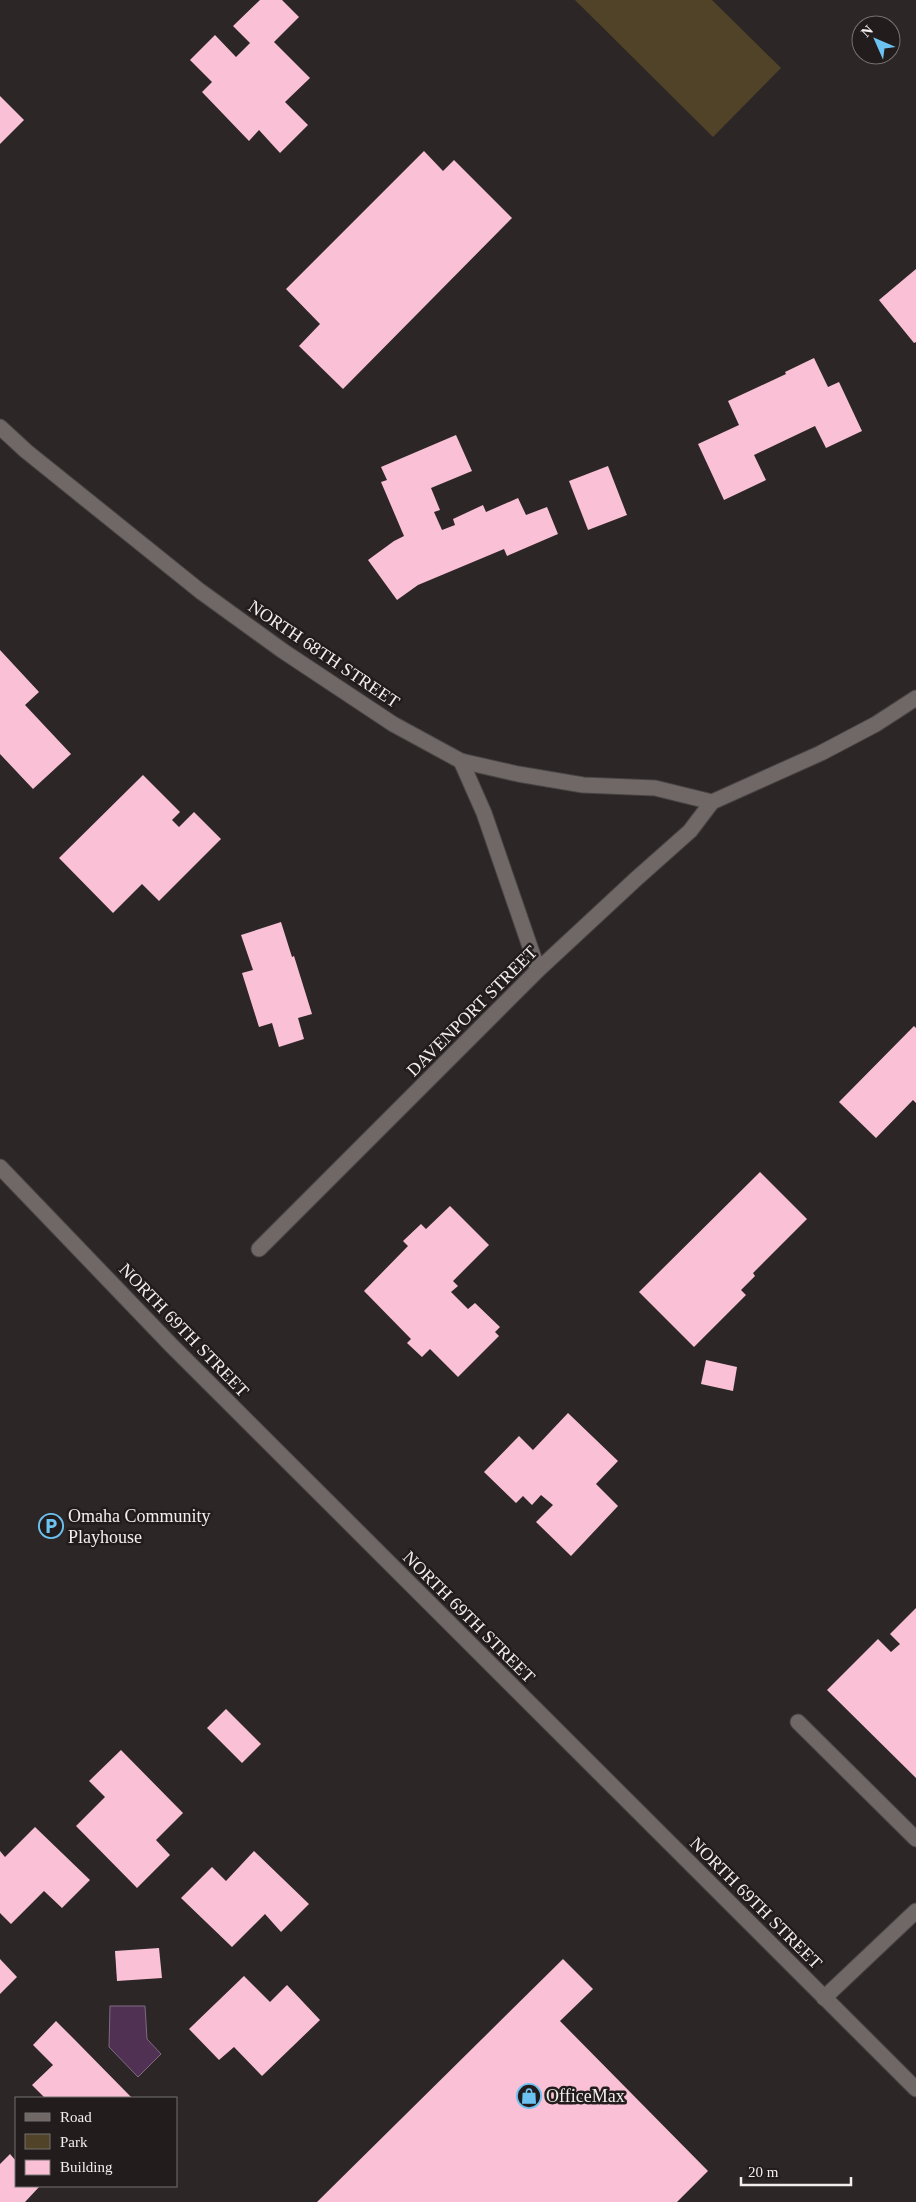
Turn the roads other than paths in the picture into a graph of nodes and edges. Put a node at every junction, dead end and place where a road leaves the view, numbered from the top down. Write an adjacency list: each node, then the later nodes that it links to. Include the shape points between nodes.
1 (0, 427): 3 (street, NORTH 68TH STREET, via 192,585 283,652 393,724)
2 (916, 698): 4 (street, DAVENPORT STREET, via 821,753)
3 (461, 761): 4 (street, via 583,786 655,788); 5 (street, via 484,813)
4 (712, 802): 5 (street, DAVENPORT STREET, via 690,831)
5 (538, 970): 7 (street, DAVENPORT STREET)
6 (0, 1167): 11 (street, NORTH 69TH STREET, via 171,1345)
7 (259, 1249)
8 (798, 1722): 9 (street)
9 (916, 1839)
10 (916, 1911): 11 (street)
11 (824, 1998): 12 (street, NORTH 69TH STREET)
12 (916, 2089)

